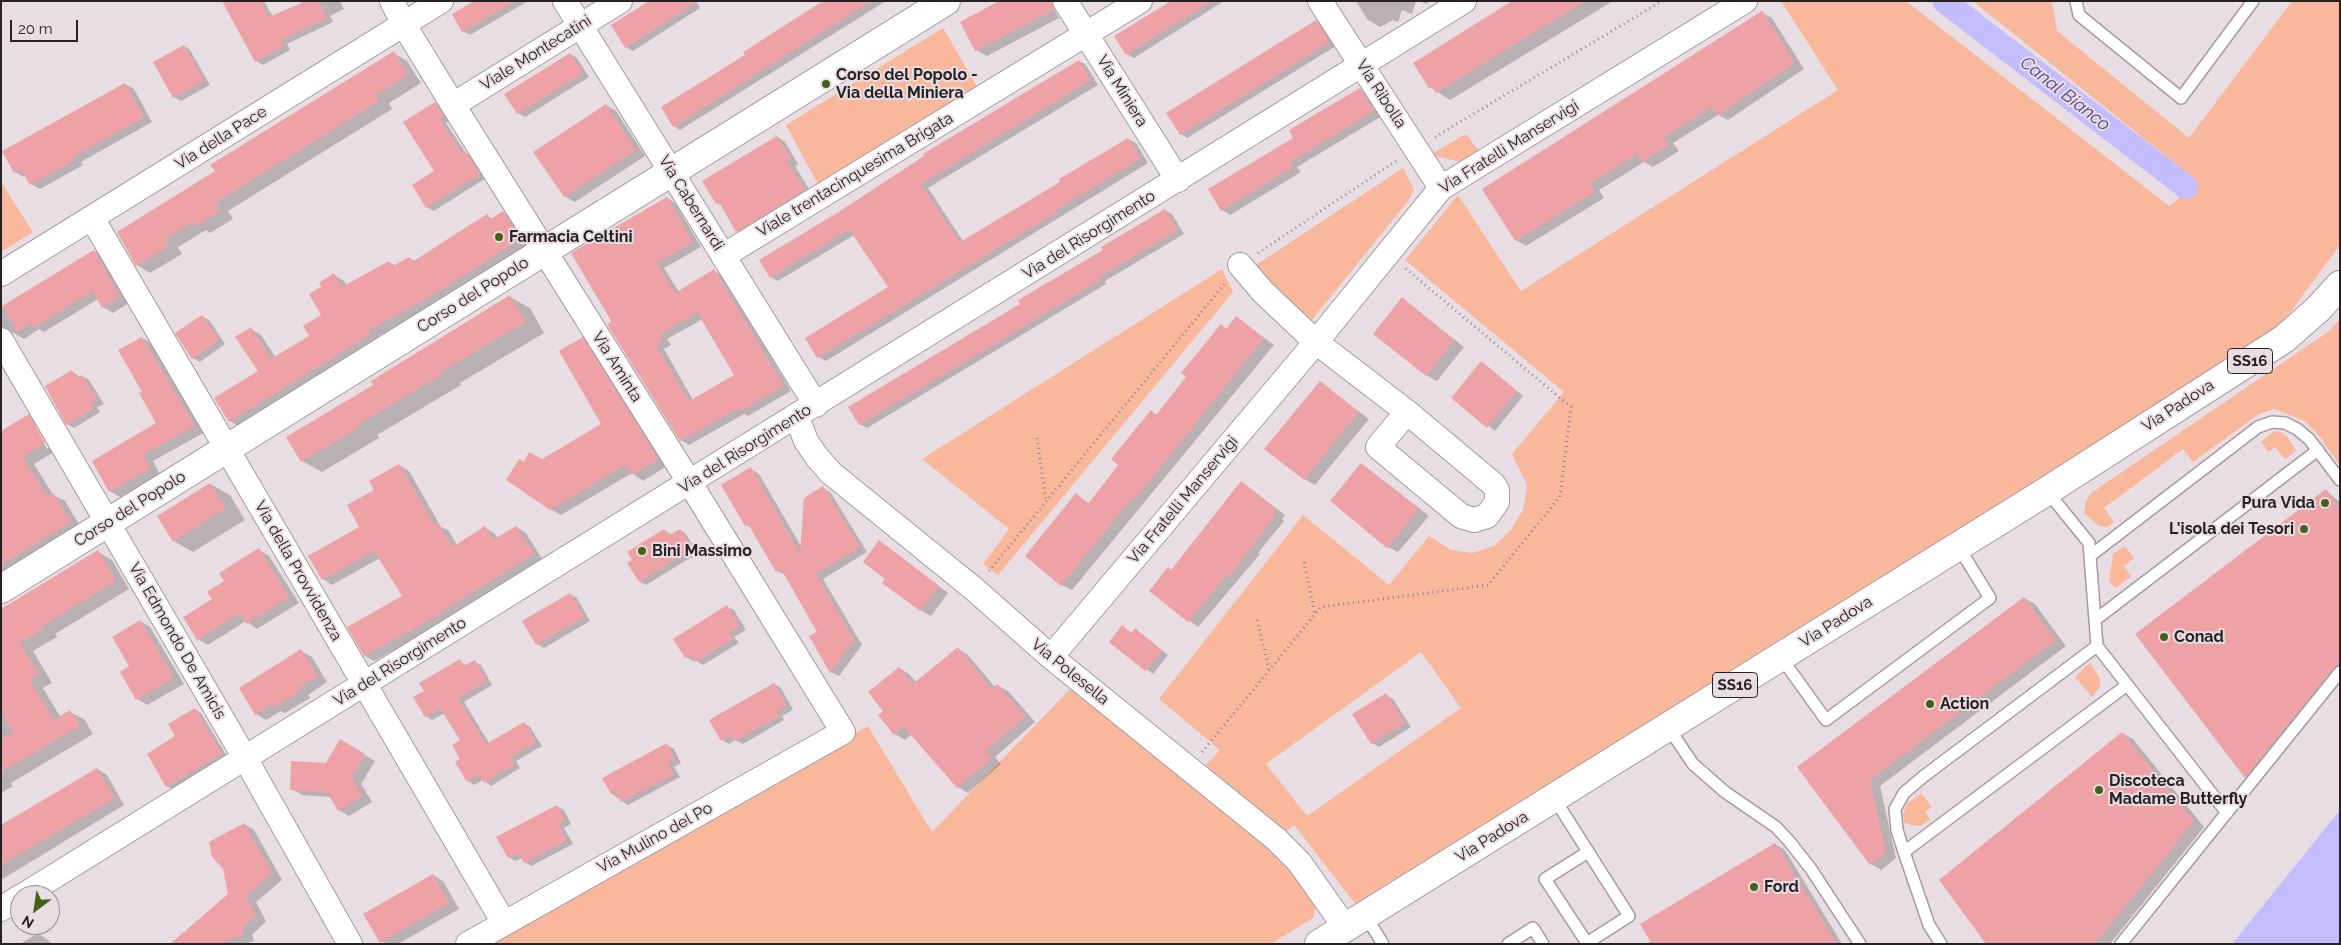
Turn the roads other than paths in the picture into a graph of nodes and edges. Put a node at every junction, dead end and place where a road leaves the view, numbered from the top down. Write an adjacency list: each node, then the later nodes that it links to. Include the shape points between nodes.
1 (392, 1): 13 (street, Via Aminta)
2 (441, 1): 13 (street, Via della Pace)
3 (565, 1): 14 (street, Via Cabernardi)
4 (620, 1): 14 (street, Viale Montecatini)
5 (946, 1): 18 (main road, Corso del Popolo)
6 (1065, 1): 15 (street, Via Miniera)
7 (1140, 1): 15 (street, Viale trentacinquesima Brigata)
8 (1320, 1): 16 (street, Via Ribolla)
9 (1464, 1): 16 (street, Via del Risorgimento)
10 (1746, 1): 20 (street, Via Fratelli Manservigi)
11 (2076, 1): 12 (lane, via 2079,16 2181,98)
12 (2253, 1)
13 (404, 25): 17 (street, Via Aminta); 21 (street, Via della Pace)
14 (580, 26): 17 (street, Viale Montecatini); 18 (street, Via Cabernardi)
15 (1086, 34): 19 (street, Via Miniera); 23 (street, Viale trentacinquesima Brigata)
16 (1362, 65): 19 (street, Via del Risorgimento); 20 (street, Via Ribolla)
17 (452, 105): 22 (street, Via Aminta)
18 (672, 172): 22 (main road, Corso del Popolo); 23 (street, Via Cabernardi)
19 (1178, 180): 29 (street, Via del Risorgimento)
20 (1441, 188): 28 (street, Via Fratelli Manservigi)
21 (92, 218): 25 (street, Via della Pace); 31 (street, Via della Provvidenza)
22 (545, 251): 31 (main road, Corso del Popolo); 34 (street, Via Aminta)
23 (723, 256): 29 (street, Via Cabernardi)
24 (1240, 265): 28 (street, via 1263,292)
25 (1, 274)
26 (2340, 285): 35 (main road, Via Padova / SS16, via 2284,339)
27 (1, 340): 36 (street, Via Edmondo De Amicis)
28 (1316, 342): 30 (street); 43 (street, Via Fratelli Manservigi)
29 (806, 411): 34 (street, Via del Risorgimento); 43 (street, Via Polesella, via 806,441 831,473 974,589)
30 (1407, 412): 30 (street, via 1378,447 1460,516 1474,520 1487,516 1497,502 1497,490 1493,484)
31 (226, 448): 36 (main road, Corso del Popolo); 45 (street, Via della Provvidenza)
32 (2318, 450): 33 (lane); 38 (lane, via 2297,429 2285,423 2272,422 2258,427); 40 (lane)
33 (2340, 480)
34 (690, 483): 45 (street, Via del Risorgimento); 48 (street, Via Aminta)
35 (2047, 491): 37 (main road, Via Padova / SS16); 38 (lane, via 2089,543)
36 (108, 523): 39 (main road, Corso del Popolo); 49 (street, Via Edmondo De Amicis)
37 (1958, 546): 42 (main road, Via Padova / SS16); 42 (lane, via 1990,598 1826,720 1785,663)
38 (2090, 556): 40 (lane)
39 (1, 589)
40 (2095, 620): 41 (lane)
41 (2097, 646): 46 (lane); 53 (lane, via 1904,793 1896,809 1897,830)
42 (1785, 654): 47 (main road, Via Padova / SS16)
43 (1051, 657): 55 (street, Via Polesella, via 1276,839)
44 (2340, 672): 51 (lane)
45 (364, 684): 49 (street, Via del Risorgimento); 56 (street, Via della Provvidenza)
46 (2127, 685): 51 (lane); 53 (lane)
47 (1668, 726): 50 (main road, Via Padova / SS16); 64 (lane, via 1693,764 1776,827 1789,841)
48 (843, 732): 56 (street, Via Mulino del Po)
49 (245, 758): 54 (street, Via del Risorgimento); 57 (street, Via Edmondo De Amicis)
50 (1554, 798): 52 (lane); 55 (main road, Via Padova / SS16)
51 (2227, 813): 66 (lane)
52 (1588, 852): 63 (lane, via 1629,916); 63 (lane, via 1545,879)
53 (1904, 852): 65 (lane, via 1929,925)
54 (40, 885)
55 (1355, 921): 59 (main road, Via Padova / SS16); 60 (lane)
56 (504, 923): 58 (street, Via Mulino del Po)
57 (342, 941)
58 (468, 944)
59 (1319, 944)
60 (1384, 944)
61 (1508, 944): 62 (lane, via 1533,928)
62 (1543, 944)
63 (1587, 944)
64 (1860, 944)
65 (1941, 944)
66 (2121, 944)

